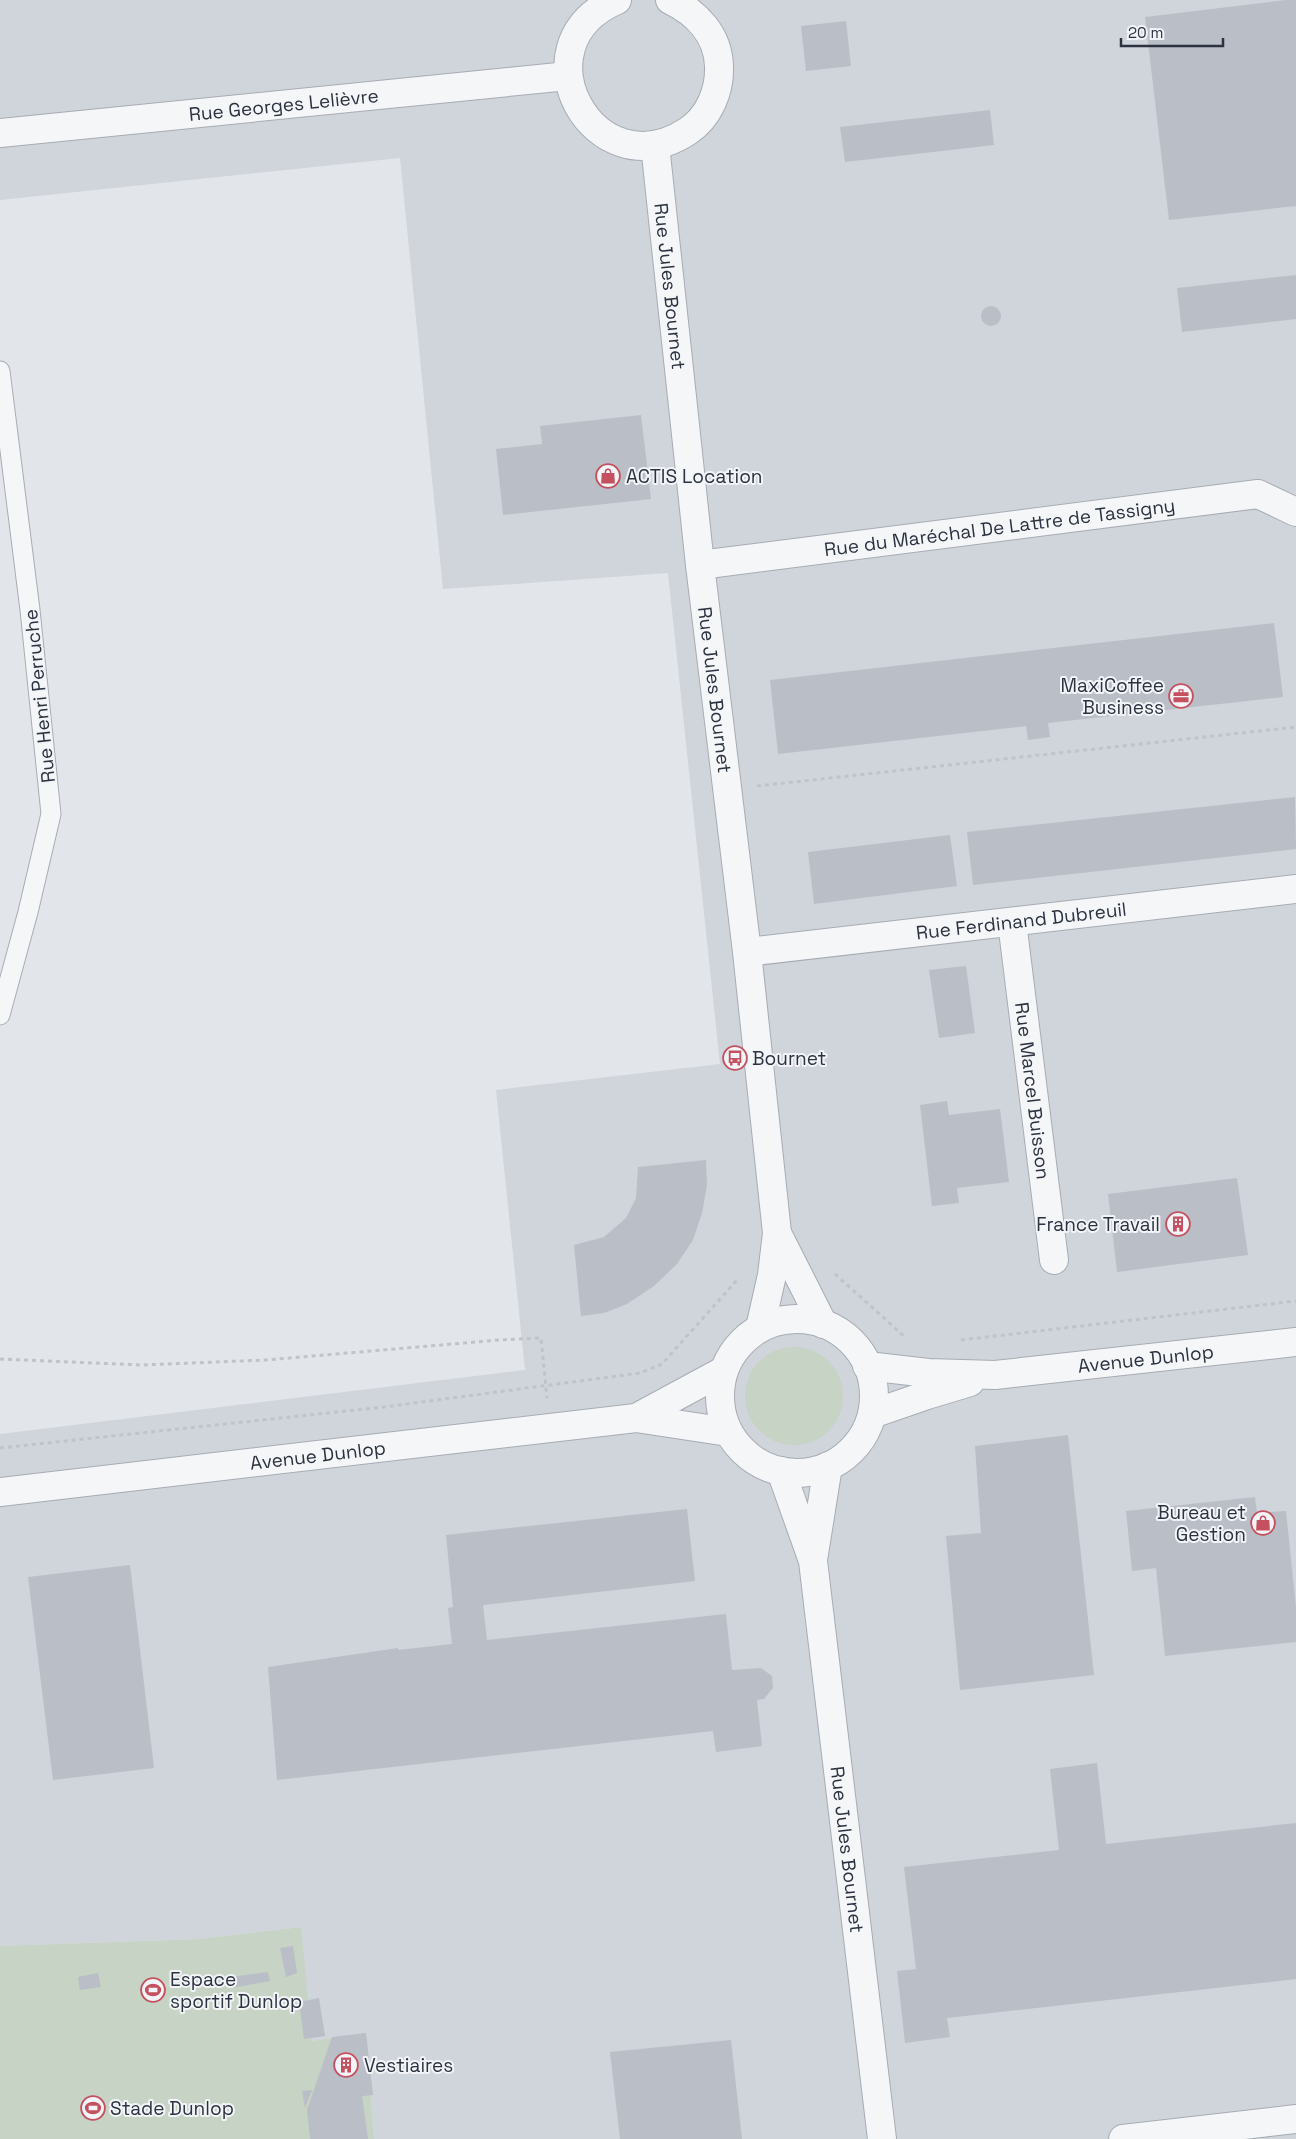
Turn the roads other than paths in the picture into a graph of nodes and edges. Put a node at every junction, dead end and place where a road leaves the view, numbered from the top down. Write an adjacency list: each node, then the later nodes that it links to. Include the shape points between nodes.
1 (617, 0): 3 (street, via 603,6 588,19 576,36 569,55)
2 (670, 0): 5 (street, via 687,8 704,24 715,43 719,65 718,88 710,108 695,126 676,138)
3 (568, 76): 4 (street, Rue Georges Lelièvre); 5 (street, via 574,100 587,121 607,136 630,145)
4 (0, 133)
5 (655, 145): 8 (street, Rue Jules Bournet)
6 (0, 371): 12 (lane, Rue Henri Perruche, via 51,814)
7 (1296, 512): 8 (street, Rue du Maréchal De Lattre de Tassigny, via 1258,494)
8 (700, 565): 11 (street, Rue Jules Bournet)
9 (1296, 889): 10 (street, Rue Ferdinand Dubreuil)
10 (1012, 922): 11 (street, Rue Ferdinand Dubreuil); 13 (street, Rue Marcel Buisson)
11 (747, 952): 14 (street, Rue Jules Bournet)
12 (0, 1016)
13 (1054, 1260)
14 (784, 1274): 15 (street, Rue Jules Bournet); 16 (street)
15 (823, 1324): 16 (street, via 802,1319 780,1321); 18 (street, via 842,1333 857,1348)
16 (760, 1328): 19 (street, via 744,1340)
17 (1296, 1342): 20 (street, Avenue Dunlop)
18 (867, 1366): 20 (street, Avenue Dunlop, via 928,1373); 21 (street, via 874,1390)
19 (723, 1371): 22 (street, Avenue Dunlop); 23 (street, via 719,1392)
20 (995, 1375): 21 (street, Avenue Dunlop)
21 (872, 1414): 24 (street, via 863,1436 848,1454)
22 (636, 1418): 23 (street, Avenue Dunlop); 26 (street, Avenue Dunlop)
23 (728, 1432): 25 (street, via 741,1450 759,1463)
24 (828, 1466): 25 (street, via 805,1472); 27 (street, Rue Jules Bournet)
25 (781, 1471): 27 (street, Rue Jules Bournet)
26 (0, 1492)
27 (813, 1562): 29 (street, Rue Jules Bournet)
28 (1296, 2119): 30 (street)
29 (882, 2139)
30 (1123, 2139)

